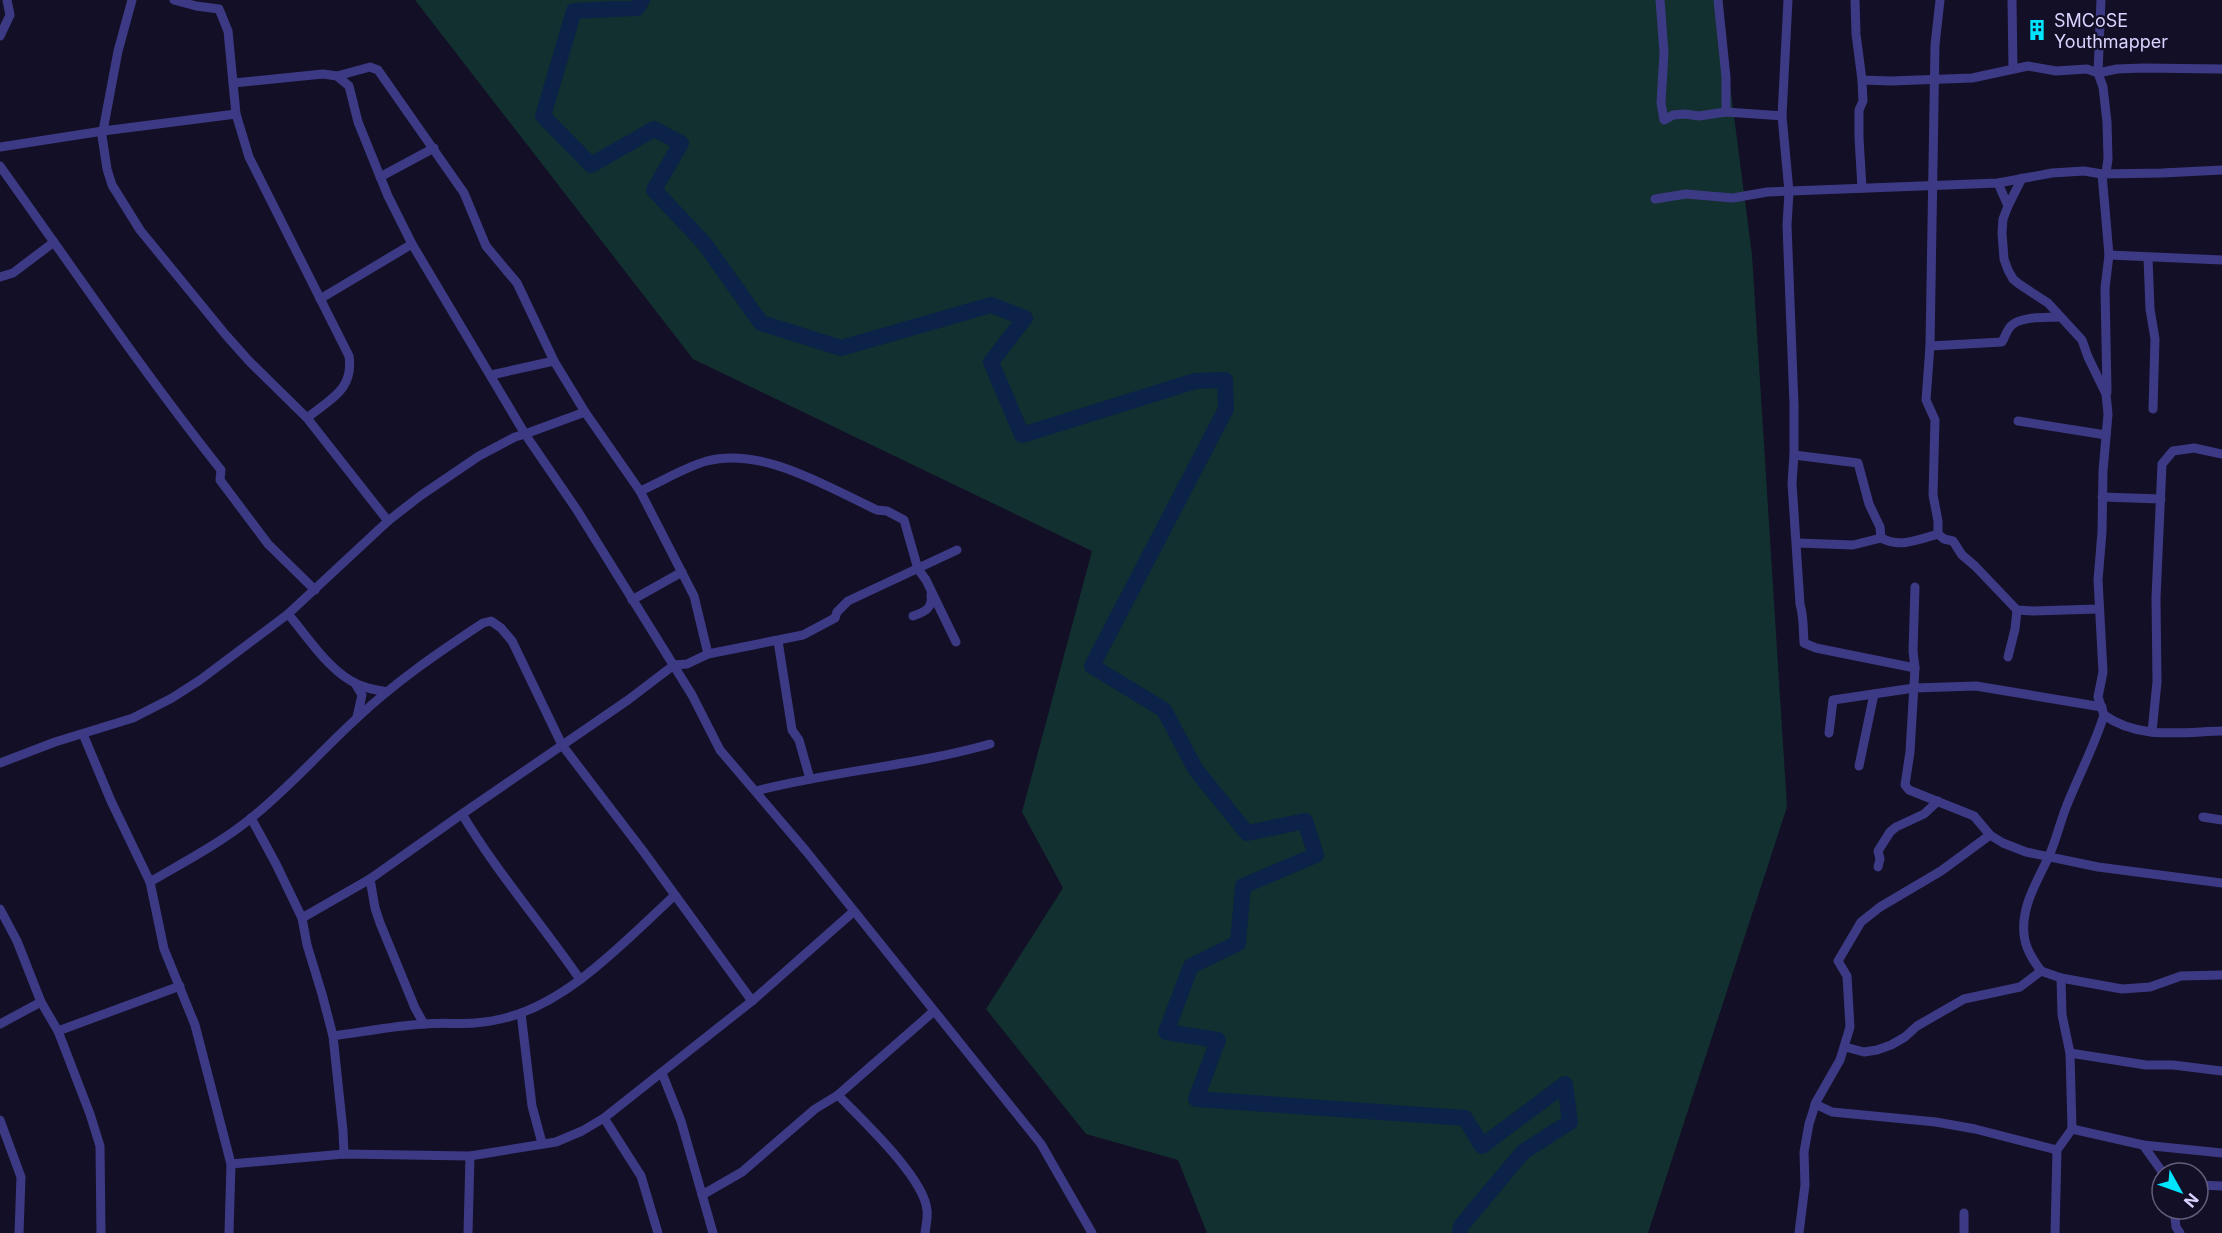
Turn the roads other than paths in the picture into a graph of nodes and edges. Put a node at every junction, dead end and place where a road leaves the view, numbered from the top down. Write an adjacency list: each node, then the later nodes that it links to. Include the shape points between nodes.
1 (7, 0): 12 (street, via 10,15)
2 (132, 0): 23 (street)
3 (174, 0): 11 (street, via 196,6)
4 (1660, 0): 20 (street, via 1664,120 1673,115)
5 (1718, 0): 20 (street)
6 (1788, 0): 22 (street)
7 (1855, 0): 18 (street)
8 (1940, 0): 17 (street)
9 (2012, 0): 13 (street)
10 (2101, 0): 15 (street)
11 (218, 4): 19 (street, via 228,31)
12 (0, 36)
13 (2013, 69): 15 (street, via 2028,66); 17 (street, via 1972,78)
14 (2222, 69): 15 (street, via 2143,68)
15 (2098, 73): 28 (street, via 2107,122 2108,159)
16 (337, 76): 19 (street); 25 (street, via 377,68); 29 (street, via 349,86 358,122)
17 (1935, 79): 18 (street); 32 (street)
18 (1862, 80): 33 (street)
19 (233, 83): 21 (street)
20 (1726, 112): 22 (street)
21 (236, 114): 23 (street); 43 (street, via 255,170)
22 (1782, 116): 34 (street)
23 (103, 130): 24 (street); 51 (street, via 102,147 109,177 140,230 237,347)
24 (0, 147)
25 (434, 148): 29 (street); 46 (street, via 464,193 486,246 517,283)
26 (0, 166): 37 (street)
27 (2222, 170): 28 (street)
28 (2104, 173): 30 (street, via 2062,172); 39 (street)
29 (380, 177): 38 (street)
30 (2022, 178): 31 (street); 36 (street)
31 (1998, 183): 32 (street); 36 (street)
32 (1932, 186): 33 (street); 45 (street)
33 (1862, 188): 34 (street)
34 (1789, 192): 35 (street, via 1733,198 1686,195); 56 (street)
35 (1655, 199)
36 (2008, 206): 44 (street, via 2002,233 2008,270 2013,279 2048,303)
37 (54, 242): 42 (street, via 13,273); 68 (street, via 221,470 220,480 268,544)
38 (412, 244): 43 (street); 47 (street)
39 (2109, 255): 40 (street); 48 (street, via 2105,288)
40 (2148, 258): 41 (street); 49 (street, via 2155,339)
41 (2222, 260)
42 (0, 276)
43 (320, 299): 51 (street, via 348,352 350,377 340,391)
44 (2059, 317): 45 (street, via 2016,322 2002,342); 48 (street, via 2082,340)
45 (1930, 346): 61 (street, via 1926,400 1935,420 1933,495)
46 (554, 361): 47 (street); 50 (street)
47 (491, 375): 53 (street)
48 (2106, 394): 54 (street)
49 (2153, 409)
50 (585, 412): 53 (street); 57 (street)
51 (307, 418): 60 (street)
52 (2018, 421): 54 (street)
53 (525, 434): 60 (street, via 444,478); 70 (street)
54 (2106, 435): 58 (street)
55 (2222, 454): 59 (street, via 2194,448 2173,451 2162,464)
56 (1794, 455): 62 (street, via 1858,463); 63 (street)
57 (640, 491): 65 (street, via 707,461 742,459 783,466 904,519); 66 (street)
58 (2102, 497): 59 (street); 71 (street)
59 (2161, 498): 88 (street, via 2157,681)
60 (388, 521): 68 (street)
61 (1938, 534): 62 (street, via 1908,543 1890,543); 72 (street, via 1953,541)
62 (1881, 538): 63 (street, via 1853,544)
63 (1797, 543): 80 (street, via 1804,643)
64 (957, 550): 65 (street)
65 (918, 569): 69 (street); 75 (street, via 848,601 835,618 803,635)
66 (682, 572): 70 (street); 77 (street, via 694,596)
67 (1915, 587): 80 (street)
68 (315, 590): 73 (street)
69 (931, 593): 74 (street, via 932,602 927,610); 76 (street)
70 (632, 600): 79 (street)
71 (2098, 609): 72 (street); 85 (street, via 2103,672 2098,698)
72 (2017, 610): 78 (street)
73 (288, 614): 81 (street, via 339,673); 90 (street, via 172,698 133,718)
74 (913, 616)
75 (778, 641): 77 (street); 95 (street, via 792,730 799,740)
76 (956, 642)
77 (708, 654): 79 (street)
78 (2008, 657)
79 (674, 666): 92 (street); 96 (street, via 720,750)
80 (1915, 668): 82 (street)
81 (357, 685): 83 (street); 86 (street, via 362,695)
82 (1914, 688): 84 (street); 85 (street, via 1976,686); 97 (street, via 1905,785)
83 (387, 692): 86 (street); 92 (street, via 483,622 491,621 512,641)
84 (1874, 694): 89 (street, via 1833,700); 94 (street)
85 (2103, 711): 88 (street, via 2128,728); 103 (street)
86 (357, 717): 100 (street)
87 (2222, 731): 88 (street)
88 (2152, 732)
89 (1829, 733)
90 (83, 734): 93 (street); 106 (street)
91 (990, 744): 95 (street)
92 (562, 745): 98 (street); 108 (street)
93 (0, 763)
94 (1859, 766)
95 (810, 779): 96 (street)
96 (756, 791): 110 (street)
97 (1938, 801): 102 (street, via 1974,816); 104 (street, via 1924,814 1890,832 1878,851)
98 (462, 814): 105 (street); 114 (street)
99 (2204, 817): 101 (street)
100 (251, 819): 106 (street); 111 (street)
101 (2222, 820)
102 (1990, 835): 103 (street, via 2013,847); 125 (street, via 1861,921 1838,961 1846,976 1850,999)
103 (2048, 857): 107 (street); 112 (street, via 2024,926 2026,946)
104 (1878, 867)
105 (370, 879): 111 (street); 122 (street, via 380,923)
106 (150, 882): 116 (street, via 164,949)
107 (2222, 883)
108 (675, 896): 114 (street); 117 (street)
109 (0, 909): 118 (street, via 17,940)
110 (853, 912): 117 (street); 119 (street)
111 (302, 918): 124 (street)
112 (2041, 971): 115 (street); 125 (street, via 2020,987 1964,999 1891,1045 1864,1052)
113 (2222, 975): 115 (street, via 2181,976 2150,987 2122,989)
114 (579, 978): 120 (street, via 554,997)
115 (2061, 978): 126 (street, via 2062,1015)
116 (180, 986): 123 (street); 141 (street, via 195,1025)
117 (752, 1001): 128 (street)
118 (41, 1002): 121 (street); 123 (street)
119 (934, 1011): 129 (street); 151 (street, via 1041,1144)
120 (521, 1013): 122 (street, via 466,1025); 134 (street, via 532,1106)
121 (0, 1024)
122 (424, 1024): 124 (street)
123 (58, 1031): 145 (street, via 100,1146)
124 (333, 1036): 138 (street)
125 (1845, 1047): 130 (street)
126 (2070, 1053): 127 (street); 133 (street)
127 (2222, 1071)
128 (662, 1073): 131 (street); 142 (street, via 681,1120)
129 (838, 1095): 142 (street, via 815,1109 742,1172); 150 (street, via 889,1147 920,1190 927,1209)
130 (1815, 1104): 136 (street, via 1832,1112 1955,1125); 152 (street, via 1804,1152)
131 (604, 1118): 134 (street, via 556,1142); 148 (street, via 641,1176)
132 (0, 1120): 144 (street, via 21,1178)
133 (2072, 1129): 135 (street); 136 (street)
134 (542, 1143): 139 (street)
135 (2143, 1145): 137 (street); 140 (street)
136 (2057, 1150): 154 (street)
137 (2222, 1153)
138 (344, 1154): 139 (street); 141 (street)
139 (470, 1156): 147 (street)
140 (2154, 1161)
141 (231, 1164): 146 (street)
142 (702, 1195): 149 (street)
143 (1964, 1214): 153 (street)
144 (19, 1233)
145 (101, 1233)
146 (229, 1233)
147 (468, 1233)
148 (658, 1233)
149 (713, 1233)
150 (925, 1233)
151 (1092, 1233)
152 (1799, 1233)
153 (1964, 1233)
154 (2055, 1233)

